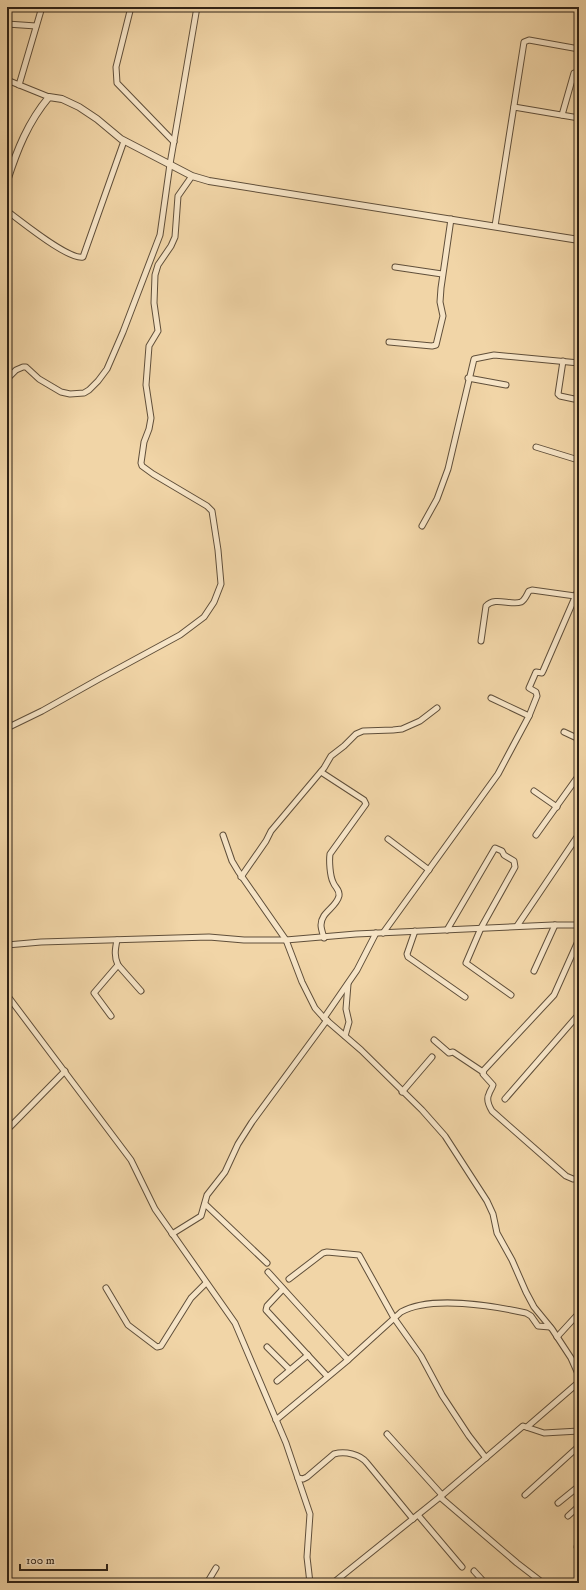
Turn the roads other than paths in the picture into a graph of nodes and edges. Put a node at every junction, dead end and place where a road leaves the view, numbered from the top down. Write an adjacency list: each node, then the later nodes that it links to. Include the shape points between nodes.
1 (42, 7): 5 (street)
2 (131, 7): 15 (street, via 116,67 117,83)
3 (197, 7): 15 (street)
4 (7, 24): 5 (street)
5 (36, 26): 9 (street)
6 (579, 48): 11 (street, via 529,40 524,42)
7 (574, 74): 12 (street)
8 (7, 80): 9 (street)
9 (19, 85): 10 (street)
10 (49, 97): 14 (street, via 79,107); 18 (street, via 29,125)
11 (514, 107): 12 (street); 21 (street)
12 (562, 115): 13 (street)
13 (579, 118)
14 (124, 141): 16 (street); 19 (street, via 83,257 77,257 57,247)
15 (174, 142): 16 (street)
16 (170, 164): 17 (street); 29 (street, via 160,234 123,332 103,376 86,392 70,394 61,392 39,379 26,367 16,370)
17 (192, 176): 20 (street, via 226,185); 41 (street, via 178,196 175,237 158,265 155,275 154,303 158,328 149,346 146,385 150,418 141,463 153,474 207,506 212,512 221,573 218,593 204,617 180,635)
18 (7, 181)
19 (7, 211)
20 (451, 219): 21 (street); 24 (street)
21 (495, 226): 22 (street)
22 (579, 240)
23 (395, 267): 24 (street)
24 (442, 274): 25 (street, via 442,316 436,345)
25 (389, 342)
26 (563, 361): 27 (street); 28 (street, via 483,356 472,361); 31 (street, via 558,394)
27 (579, 363)
28 (468, 378): 30 (street); 34 (street, via 443,485)
29 (7, 379)
30 (506, 385)
31 (574, 399)
32 (536, 447): 33 (street, via 575,459)
33 (579, 454)
34 (422, 526)
35 (579, 588): 36 (street)
36 (575, 596): 37 (street, via 532,590 521,602 489,604 486,606); 40 (street, via 542,673 536,672 529,686 538,694)
37 (482, 641)
38 (491, 698): 40 (street)
39 (437, 708): 44 (street, via 420,721 402,729 360,731 331,756)
40 (529, 716): 52 (street, via 498,774)
41 (7, 728)
42 (564, 732): 43 (street)
43 (579, 739)
44 (321, 772): 53 (street, via 271,830); 62 (street, via 364,800 366,804 330,854 332,882 339,894 322,919)
45 (579, 775): 47 (street)
46 (534, 791): 47 (street)
47 (557, 807): 48 (street)
48 (536, 834)
49 (579, 834): 56 (street)
50 (223, 835): 53 (street)
51 (388, 839): 52 (street)
52 (429, 870): 61 (street)
53 (241, 877): 65 (street)
54 (555, 925): 55 (street); 56 (street); 68 (street)
55 (579, 925)
56 (517, 926): 57 (street)
57 (482, 928): 58 (street); 58 (street, via 515,867 514,861 496,847); 72 (street, via 466,963)
58 (446, 930): 59 (street)
59 (415, 932): 61 (street); 73 (street, via 408,957)
60 (376, 933): 61 (street); 62 (street); 69 (street)
61 (383, 933)
62 (324, 938): 65 (street)
63 (579, 939): 81 (street, via 554,995)
64 (118, 940): 65 (street, via 209,937); 66 (street); 67 (street, via 114,953)
65 (286, 940): 76 (street, via 309,999)
66 (7, 945)
67 (118, 965): 70 (street); 75 (street, via 94,993)
68 (534, 971)
69 (348, 983): 76 (street); 77 (street, via 346,1009 349,1022)
70 (141, 991)
71 (7, 995): 80 (street)
72 (511, 995)
73 (465, 997)
74 (579, 1014): 83 (street)
75 (111, 1016)
76 (325, 1019): 77 (street); 86 (street, via 238,1144 225,1172 210,1190)
77 (345, 1036): 82 (street)
78 (434, 1040): 81 (street, via 449,1053 453,1052)
79 (432, 1057): 82 (street)
80 (65, 1071): 84 (street); 87 (street, via 131,1160 155,1209)
81 (483, 1072): 85 (street, via 483,1076 493,1085 488,1095 492,1111 566,1176)
82 (402, 1092): 96 (street, via 445,1136 470,1172 487,1201 497,1233 526,1292)
83 (505, 1099)
84 (7, 1130)
85 (579, 1179)
86 (205, 1204): 87 (street, via 201,1216); 88 (street)
87 (172, 1234): 91 (street)
88 (267, 1262)
89 (268, 1272): 93 (street)
90 (289, 1279): 95 (street, via 322,1253 359,1255)
91 (206, 1283): 92 (street, via 191,1298 161,1346 156,1347 128,1325); 106 (street, via 235,1323)
92 (106, 1288)
93 (283, 1289): 99 (street, via 266,1310); 100 (street)
94 (579, 1313): 97 (street)
95 (394, 1318): 96 (street, via 403,1310 430,1304 474,1304 526,1313 538,1326); 100 (street); 111 (street, via 421,1356 469,1436)
96 (550, 1327): 97 (street)
97 (558, 1337): 103 (street, via 572,1358)
98 (267, 1347): 101 (street)
99 (308, 1355): 101 (street); 102 (street)
100 (348, 1360): 102 (street)
101 (290, 1370): 104 (street)
102 (328, 1376): 106 (street)
103 (579, 1376)
104 (277, 1381)
105 (579, 1382): 107 (street)
106 (276, 1420): 112 (street)
107 (526, 1427): 108 (street, via 544,1433); 111 (street, via 523,1426)
108 (579, 1431)
109 (388, 1434): 115 (street)
110 (579, 1446): 114 (street)
111 (486, 1458): 115 (street)
112 (298, 1478): 120 (street, via 308,1477 336,1453 358,1455); 127 (street, via 310,1514 307,1557)
113 (579, 1486): 116 (street)
114 (525, 1495)
115 (441, 1496): 118 (street); 130 (street)
116 (558, 1503)
117 (579, 1506): 119 (street)
118 (418, 1515): 120 (street); 123 (street)
119 (568, 1516)
120 (413, 1519): 128 (street)
121 (579, 1540): 122 (street)
122 (579, 1550)
123 (462, 1567)
124 (216, 1568): 126 (street)
125 (474, 1571): 129 (street)
126 (207, 1583)
127 (310, 1583)
128 (333, 1583)
129 (485, 1583)
130 (543, 1583)

